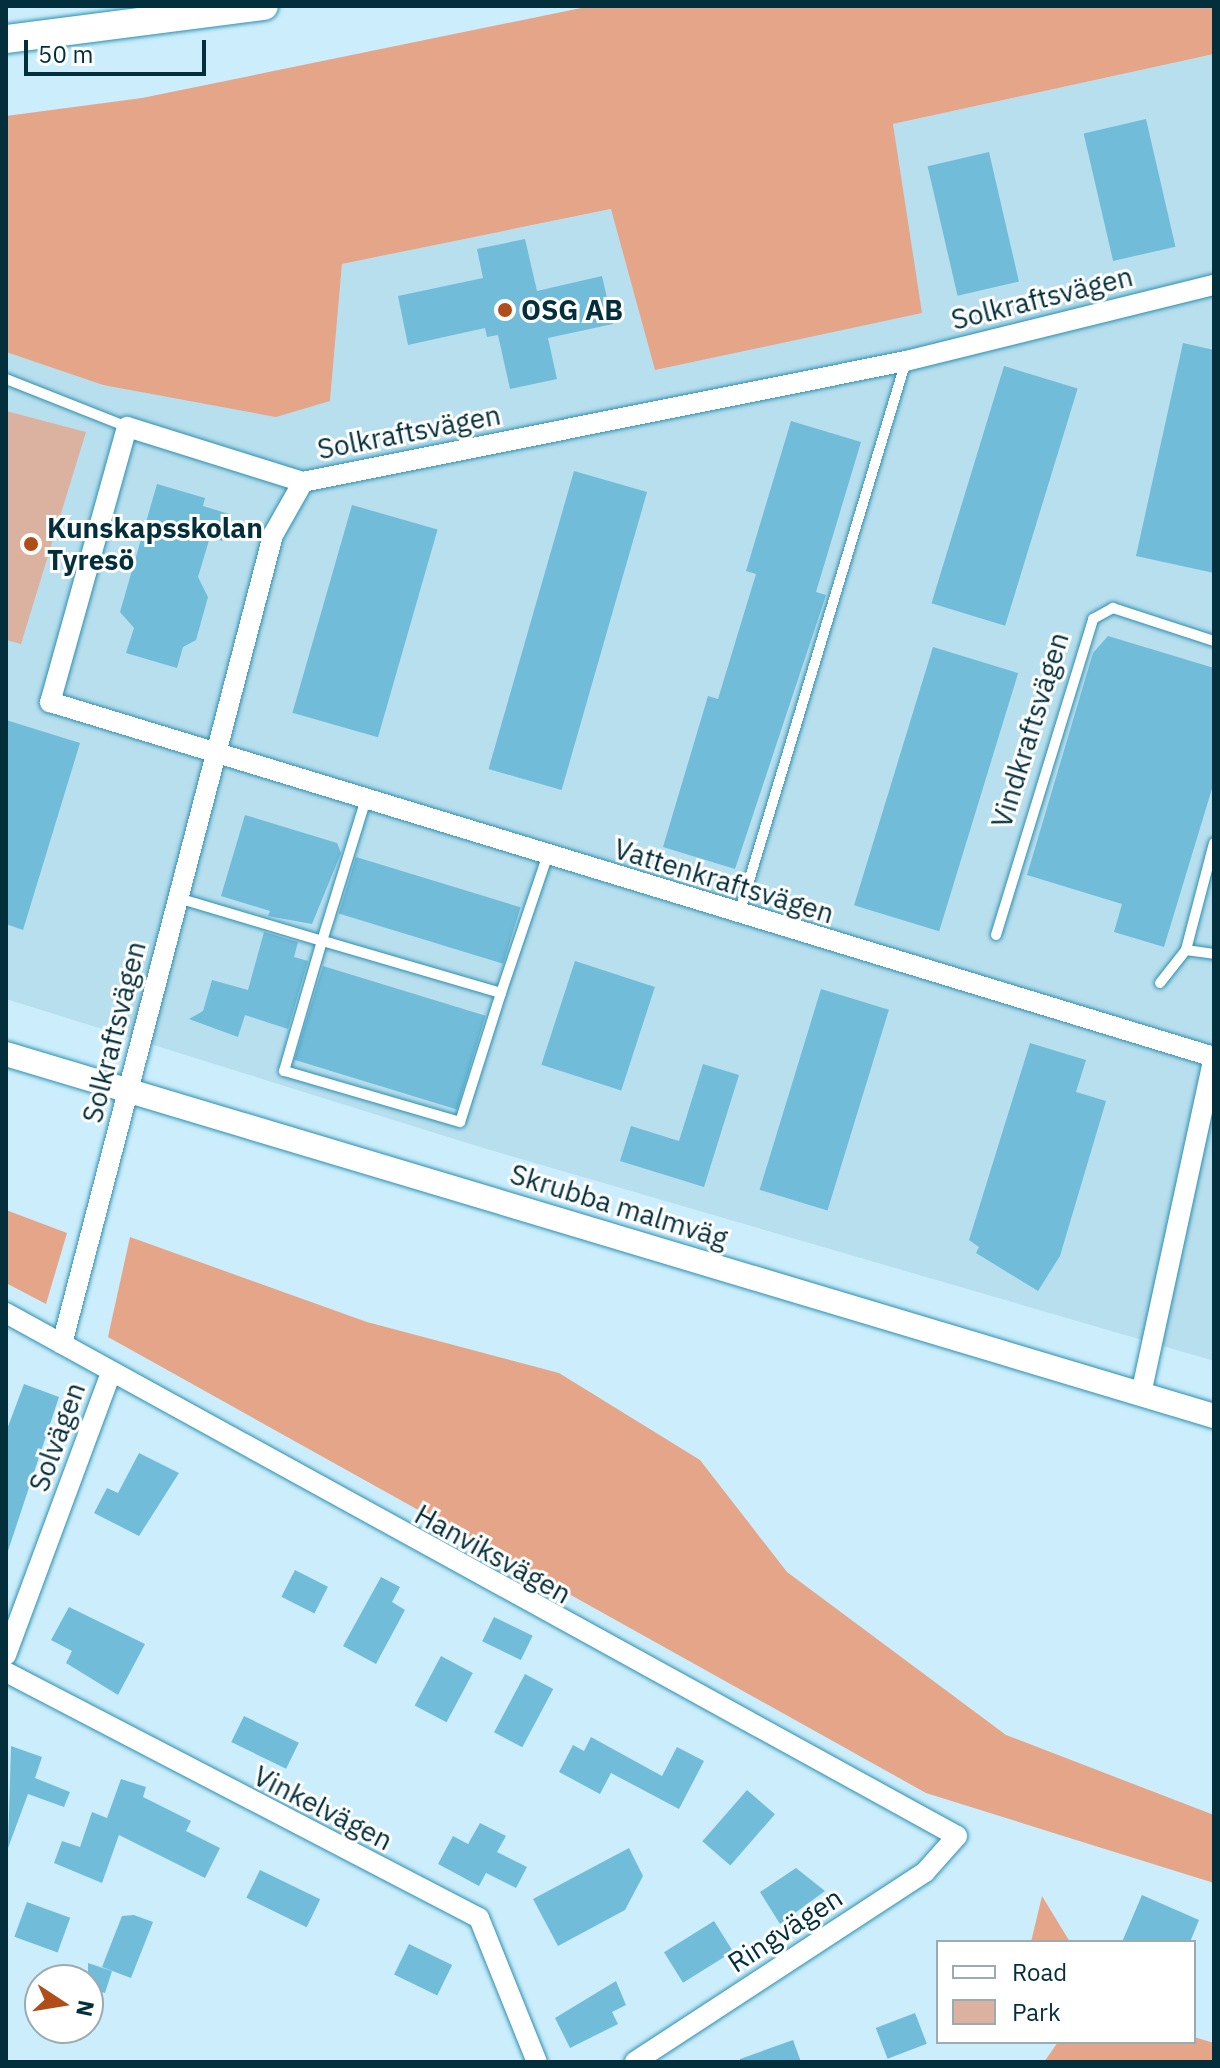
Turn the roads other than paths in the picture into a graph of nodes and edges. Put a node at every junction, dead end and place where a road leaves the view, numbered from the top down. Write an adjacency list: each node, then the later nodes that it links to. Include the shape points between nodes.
1 (264, 6): 2 (main road)
2 (6, 39)
3 (1214, 285): 4 (street, Solkraftsvägen)
4 (906, 361): 7 (street, Solkraftsvägen); 14 (lane)
5 (6, 379): 6 (lane)
6 (127, 427): 7 (street); 9 (street, Vattenkraftsvägen, via 50,702)
7 (303, 482): 9 (street, Solkraftsvägen, via 273,535)
8 (1214, 641): 15 (lane, Vindkraftsvägen, via 1113,608 1093,619)
9 (218, 758): 10 (street, Vattenkraftsvägen); 13 (street, Solkraftsvägen)
10 (365, 802): 12 (street, Vattenkraftsvägen); 16 (lane)
11 (1214, 843): 17 (lane)
12 (547, 857): 14 (street, Vattenkraftsvägen); 20 (lane)
13 (178, 898): 16 (lane); 23 (street, Solkraftsvägen)
14 (739, 914): 22 (street, Vattenkraftsvägen)
15 (996, 935)
16 (322, 941): 20 (lane); 20 (lane, via 284,1071 460,1122)
17 (1186, 950): 18 (lane); 19 (lane)
18 (1214, 954)
19 (1160, 983)
20 (501, 993)
21 (6, 1054): 23 (street, Skrubba malmväg)
22 (1214, 1057): 27 (street)
23 (129, 1091): 25 (street, Solkraftsvägen); 27 (street, Skrubba malmväg)
24 (6, 1313): 25 (street, Hanviksvägen)
25 (62, 1344): 26 (street, Hanviksvägen)
26 (111, 1373): 29 (street, Solvägen); 31 (street, Hanviksvägen)
27 (1141, 1394): 28 (street, Skrubba malmväg)
28 (1214, 1416)
29 (6, 1655)
30 (6, 1672): 32 (street, Vinkelvägen, via 479,1918)
31 (957, 1836): 33 (street, Ringvägen, via 925,1872)
32 (537, 2062)
33 (635, 2062)

